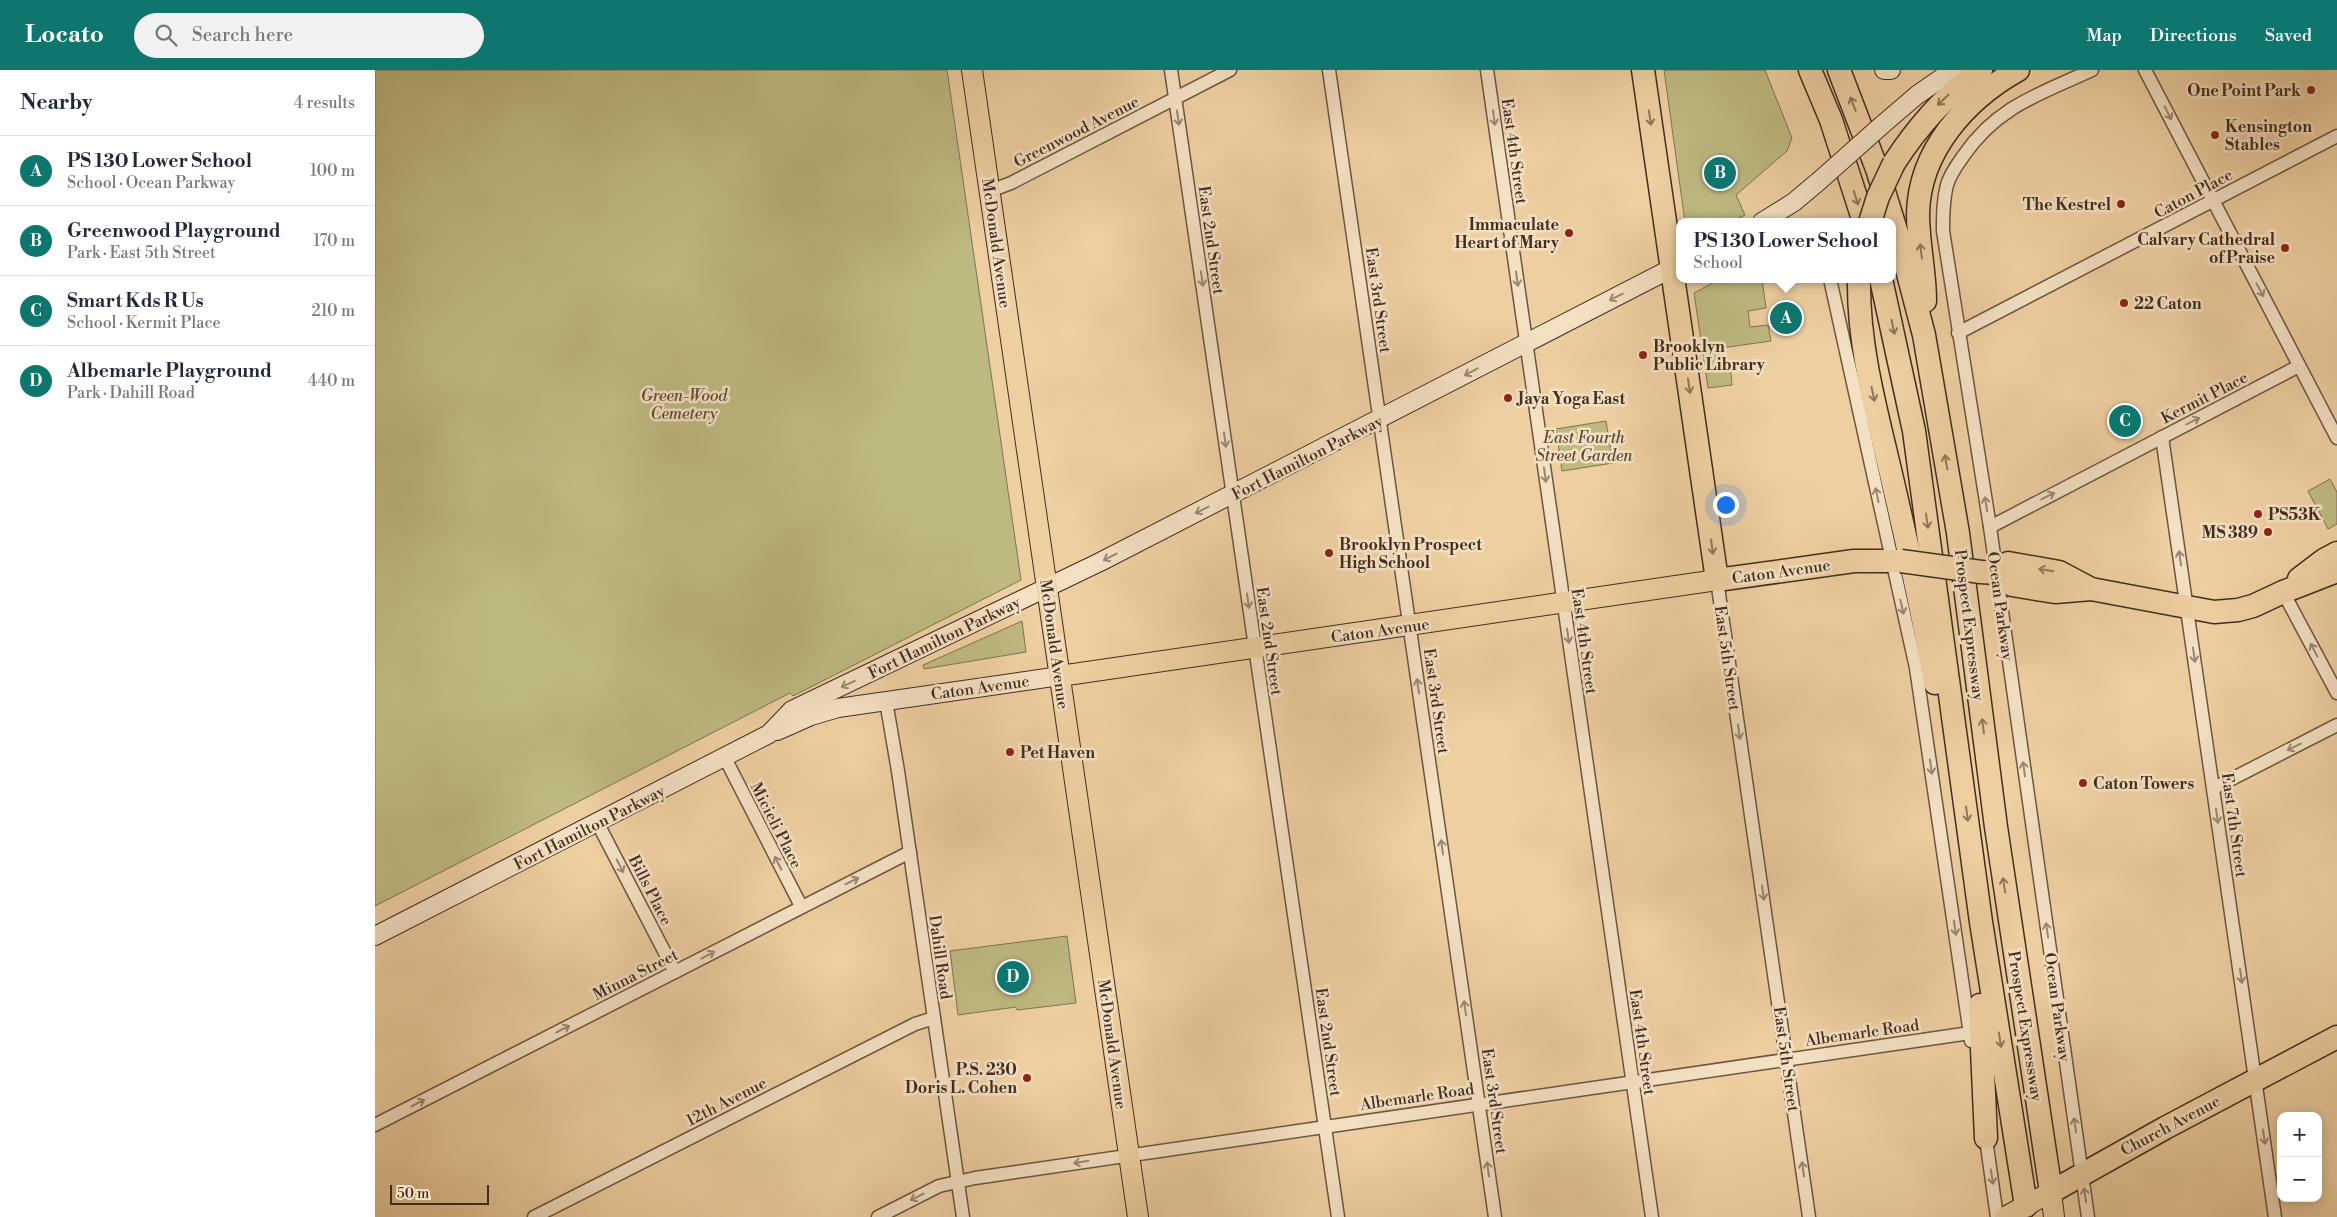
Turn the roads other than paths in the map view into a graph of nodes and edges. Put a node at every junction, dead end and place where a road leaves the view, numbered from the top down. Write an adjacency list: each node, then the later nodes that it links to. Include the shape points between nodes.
1 (972, 70): 18 (main road, McDonald Avenue)
2 (1171, 70): 16 (street, East 2nd Street)
3 (1230, 70): 16 (street, Greenwood Avenue)
4 (1329, 70): 36 (street, East 3rd Street)
5 (1487, 70): 33 (street, East 4th Street, one-way to 33)
6 (1643, 70): 25 (highway, East 5th Street, one-way to 25)
7 (1810, 70): 21 (highway, one-way to 21, via 1831,120)
8 (1839, 70): 23 (highway, Prospect Expressway, one-way to 8, via 1877,168)
9 (1884, 70): 10 (main road)
10 (1891, 70)
11 (1953, 70): 20 (main road, bridge, via 1917,95 1794,202)
12 (1981, 70): 22 (highway, one-way to 22, bridge, via 1940,102 1912,134 1894,163)
13 (2019, 70): 32 (highway, one-way to 13, via 1925,282 1918,213 1929,164 1965,109 1985,91)
14 (2092, 70): 31 (street, Ocean Parkway, via 1998,116 1973,142 1955,168 1944,200 1943,231)
15 (2145, 70): 19 (street, one-way to 19)
16 (1176, 98): 18 (street, Greenwood Avenue); 39 (street, East 2nd Street, one-way to 39)
17 (2337, 136): 19 (street, Caton Place)
18 (990, 191): 46 (main road, McDonald Avenue)
19 (2213, 201): 31 (street, Caton Place); 34 (street, one-way to 34)
20 (1768, 218)
21 (1863, 218)
22 (1871, 218)
23 (1892, 218)
24 (1896, 230): 32 (highway, Prospect Expressway, one-way to 24)
25 (1676, 257)
26 (1676, 275): 33 (main road, Fort Hamilton Parkway, one-way to 33)
27 (1680, 283): 45 (highway, East 5th Street, one-way to 45)
28 (1830, 283): 42 (street, one-way to 28)
29 (1859, 283): 56 (highway, one-way to 56, via 1863,351 1921,602 1935,686)
30 (1882, 283): 56 (highway, Prospect Expressway, one-way to 56, via 1915,431)
31 (1958, 334): 40 (street, Ocean Parkway, one-way to 31)
32 (1924, 335): 79 (highway, Prospect Expressway, one-way to 32, via 1994,817 1958,533)
33 (1526, 343): 36 (main road, Fort Hamilton Parkway, one-way to 36); 48 (street, East 4th Street, one-way to 48)
34 (2299, 366): 35 (street); 37 (street, Kermit Place, one-way to 34)
35 (2332, 414): 38 (street)
36 (1380, 419): 39 (main road, Fort Hamilton Parkway); 50 (street, East 3rd Street)
37 (2162, 437): 40 (street, Kermit Place, one-way to 37); 49 (street, East 7th Street, one-way to 37)
38 (2337, 438)
39 (1233, 494): 46 (main road, Fort Hamilton Parkway, one-way to 46); 51 (street, East 2nd Street, one-way to 51)
40 (1990, 526): 44 (street, Ocean Parkway)
41 (2337, 553): 47 (highway, Caton Avenue)
42 (1896, 560): 44 (highway, Caton Avenue, bridge); 45 (highway, Caton Avenue, via 1854,561); 67 (street, one-way to 67, via 1916,668)
43 (2337, 571): 47 (highway, Caton Avenue)
44 (1989, 572): 49 (highway, Caton Avenue, via 2008,563 2059,572 2091,589); 77 (street, Ocean Parkway, one-way to 44)
45 (1717, 580): 48 (main road, Caton Avenue); 69 (street, East 5th Street, one-way to 69)
46 (1047, 588): 52 (main road, McDonald Avenue); 57 (main road, Fort Hamilton Parkway, one-way to 57, via 792,710)
47 (2283, 592): 49 (highway, Caton Avenue, via 2238,610 2208,612); 53 (street, one-way to 47)
48 (1563, 603): 50 (main road, Caton Avenue); 71 (street, East 4th Street, one-way to 71)
49 (2187, 607): 59 (street, East 7th Street, one-way to 59)
50 (1409, 626): 51 (main road, Caton Avenue); 72 (street, East 3rd Street, one-way to 50)
51 (1255, 648): 52 (main road, Caton Avenue); 74 (street, East 2nd Street)
52 (1060, 676): 54 (main road, Caton Avenue); 76 (main road, McDonald Avenue)
53 (2337, 693)
54 (886, 701): 57 (main road, Caton Avenue, via 825,711); 61 (street, Dahill Road)
55 (2337, 725): 59 (street, one-way to 59)
56 (1956, 730): 63 (highway, Prospect Expressway, one-way to 63)
57 (769, 734): 58 (main road, Fort Hamilton Parkway)
58 (725, 758): 60 (main road, Fort Hamilton Parkway); 62 (street, Micieli Place, one-way to 58)
59 (2213, 788): 70 (street, East 7th Street, one-way to 70)
60 (597, 822): 64 (main road, Fort Hamilton Parkway); 65 (street, Bills Place, one-way to 65)
61 (910, 852): 62 (street, Minna Street, one-way to 61); 66 (street, Dahill Road)
62 (801, 906): 65 (street, Minna Street, one-way to 62)
63 (1981, 922): 75 (highway, via 1975,951 1983,1032); 80 (highway, Prospect Expressway, one-way to 80)
64 (375, 936)
65 (675, 972): 73 (street, Minna Street, one-way to 65)
66 (934, 1018): 78 (street, Dahill Road); 81 (street, 12th Avenue, via 915,1024)
67 (1970, 1033): 69 (street, Albemarle Road); 75 (street)
68 (2337, 1037): 70 (highway, Church Avenue)
69 (1787, 1060): 71 (street, Albemarle Road); 88 (street, East 5th Street, one-way to 69)
70 (2256, 1080): 77 (highway, Church Avenue); 93 (street, East 7th Street, one-way to 93)
71 (1633, 1082): 72 (street, Albemarle Road); 87 (street, East 4th Street)
72 (1479, 1104): 74 (street, Albemarle Road); 86 (street, East 3rd Street, one-way to 72)
73 (375, 1125)
74 (1325, 1126): 76 (street, Albemarle Road); 85 (street, East 2nd Street)
75 (1986, 1138): 89 (street, one-way to 89)
76 (1129, 1154): 78 (street, Albemarle Road, one-way to 78); 84 (main road, McDonald Avenue)
77 (2082, 1174): 79 (highway, Church Avenue); 92 (street, Ocean Parkway, one-way to 77)
78 (957, 1182): 82 (street, Albemarle Road, one-way to 82, via 939,1186); 83 (street, Dahill Road)
79 (2051, 1192): 80 (main road, Church Avenue); 91 (main road)
80 (2026, 1211): 90 (main road, Church Avenue)
81 (534, 1217)
82 (879, 1217)
83 (963, 1217)
84 (1138, 1217)
85 (1338, 1217)
86 (1495, 1217)
87 (1652, 1217)
88 (1809, 1217)
89 (1997, 1217)
90 (2005, 1217)
91 (2054, 1217)
92 (2089, 1217)
93 (2275, 1217)

